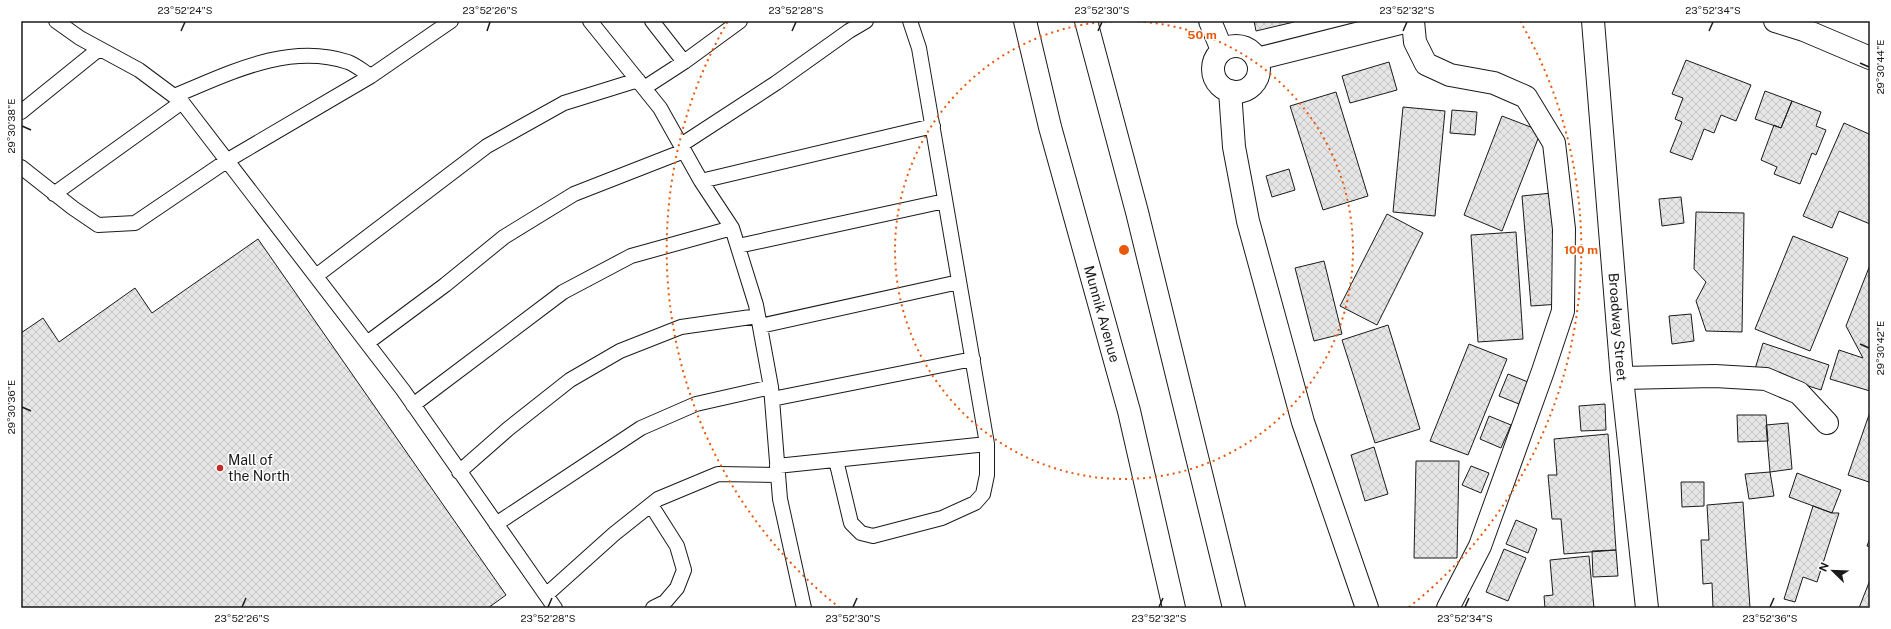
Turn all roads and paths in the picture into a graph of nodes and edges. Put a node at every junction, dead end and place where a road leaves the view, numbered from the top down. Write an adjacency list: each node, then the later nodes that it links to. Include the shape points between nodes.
1 (56, 21): 16 (lane)
2 (451, 21): 21 (lane)
3 (590, 21): 22 (lane)
4 (652, 21): 20 (lane)
5 (738, 21): 20 (lane)
6 (866, 21): 27 (lane)
7 (910, 21): 26 (lane, via 919,48)
8 (1025, 21): 54 (street, Munnik Avenue, via 1050,127 1129,411)
9 (1086, 21): 55 (street, via 1137,212)
10 (1210, 21): 17 (street)
11 (1408, 21): 19 (street)
12 (1413, 21): 57 (street, via 1415,42 1426,64 1450,75 1494,83 1526,97 1554,143 1564,229 1563,311 1480,546)
13 (1593, 21): 40 (street, Broadway Street)
14 (1776, 21): 15 (street)
15 (1806, 26): 18 (street)
16 (99, 48): 24 (lane, via 139,70); 25 (lane)
17 (1222, 50): 19 (street, via 1242,46 1251,51); 23 (street, via 1213,68 1215,78 1221,86)
18 (1870, 58)
19 (1257, 59): 23 (street, via 1259,69 1250,87)
20 (684, 62): 22 (lane)
21 (371, 76): 24 (lane, via 348,62 316,55 274,58 229,74); 28 (lane)
22 (641, 84): 27 (lane, via 660,108); 35 (lane, via 564,103 487,146)
23 (1230, 91): 56 (street, via 1234,147 1248,221 1303,422)
24 (178, 99): 28 (lane); 31 (lane)
25 (21, 112)
26 (933, 126): 30 (lane); 32 (lane)
27 (682, 148): 30 (lane); 38 (lane, via 574,194 504,237 445,285)
28 (228, 160): 31 (lane, via 136,223 98,225); 35 (lane)
29 (21, 167): 31 (lane)
30 (701, 181): 33 (lane)
31 (54, 194)
32 (945, 201): 34 (lane); 36 (lane)
33 (732, 228): 34 (lane); 42 (lane, via 632,256 563,292)
34 (738, 246): 37 (lane)
35 (316, 276): 38 (lane)
36 (959, 282): 37 (lane); 39 (lane)
37 (759, 321): 41 (lane); 47 (lane, via 681,327 620,352 570,380)
38 (366, 343): 42 (lane)
39 (973, 359): 41 (lane); 44 (lane)
40 (1622, 378): 43 (street, via 1766,378 1800,393); 58 (street, Broadway Street)
41 (772, 393): 46 (lane); 49 (lane, via 696,404 641,428)
42 (413, 405): 47 (lane)
43 (1827, 424)
44 (987, 444): 45 (lane); 45 (lane, via 987,475 983,494 975,504 942,518 873,536 861,533 851,524)
45 (836, 460): 46 (lane)
46 (777, 470): 48 (lane, via 718,474 658,499); 53 (lane, via 780,499)
47 (459, 472): 49 (lane)
48 (652, 505): 50 (lane, via 614,534); 52 (lane, via 677,546 684,570 677,588 664,602)
49 (496, 524): 50 (lane)
50 (546, 595): 51 (lane)
51 (555, 608)
52 (653, 608)
53 (804, 608)
54 (1174, 608)
55 (1234, 608)
56 (1367, 608)
57 (1448, 608)
58 (1647, 608)

